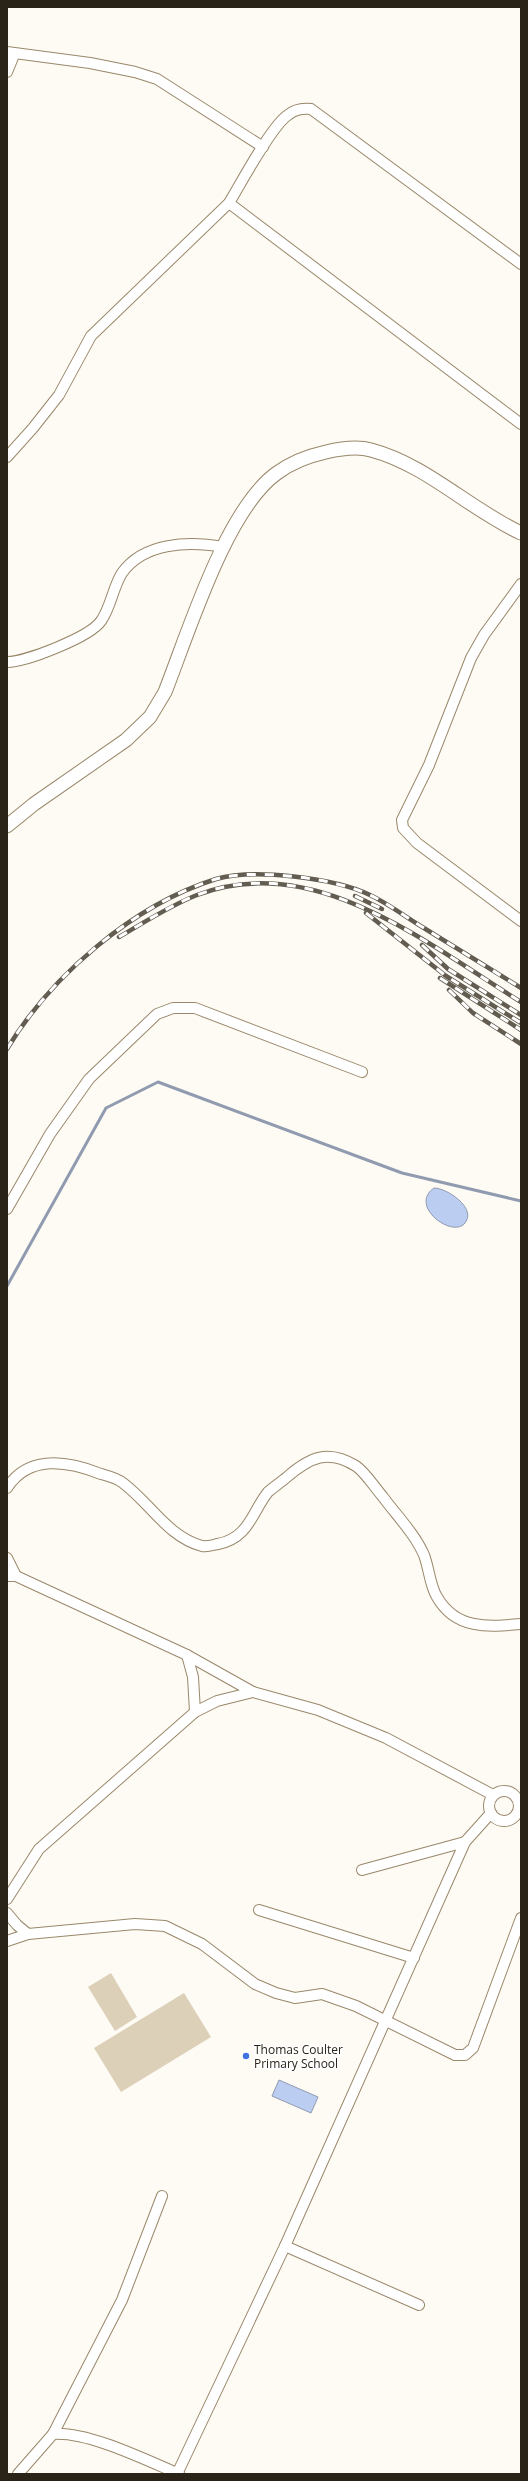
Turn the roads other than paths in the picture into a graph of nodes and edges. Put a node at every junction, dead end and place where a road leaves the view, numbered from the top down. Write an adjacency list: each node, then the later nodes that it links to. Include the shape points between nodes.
1 (11, 54): 2 (street); 3 (street, via 90,64 135,72 157,79)
2 (7, 72)
3 (263, 147): 4 (street); 5 (street, via 286,115 301,108 311,109)
4 (229, 202): 6 (street); 7 (street, via 91,336 59,395)
5 (521, 264)
6 (521, 424)
7 (7, 457)
8 (521, 533): 9 (street, via 502,524 412,466 370,450 339,449 305,457 276,474 252,500)
9 (223, 547): 11 (street, via 200,543 152,550 135,559 122,574 101,621 87,634); 12 (street, via 165,692 150,717 126,740 34,804)
10 (521, 584): 13 (street, via 487,630 471,658 429,764 402,820 403,828 417,843)
11 (7, 662)
12 (7, 826)
13 (521, 920)
14 (362, 1072): 15 (street, via 195,1008 173,1008 157,1014 89,1079 50,1134)
15 (7, 1209)
16 (7, 1488): 19 (street, via 13,1478 28,1468 65,1462 122,1482 184,1540 204,1546 224,1543 236,1537 252,1521 268,1493 301,1464 320,1456 341,1458 358,1468 416,1540 424,1556 436,1597 449,1612 468,1624 495,1627)
17 (7, 1558): 18 (street)
18 (11, 1576): 20 (street)
19 (521, 1624)
20 (187, 1655): 21 (street); 22 (street, via 193,1677)
21 (252, 1692): 22 (street, via 216,1701); 24 (street, via 318,1710 386,1738)
22 (195, 1712): 29 (street, via 39,1849)
23 (519, 1794): 24 (street, via 505,1790); 26 (street)
24 (493, 1795): 25 (street, via 489,1804)
25 (491, 1813): 26 (street, via 504,1821); 27 (street)
26 (519, 1815)
27 (465, 1842): 28 (street); 35 (street)
28 (362, 1870)
29 (7, 1899)
30 (259, 1910): 35 (street)
31 (7, 1913): 33 (street)
32 (521, 1918): 36 (street, via 473,2048 465,2054 456,2055)
33 (28, 1934): 34 (street); 36 (street, via 134,1924 165,1926 202,1944 255,1984 295,1998 322,1994 356,2006)
34 (7, 1941)
35 (414, 1958): 36 (street)
36 (385, 2021): 38 (street)
37 (162, 2196): 40 (street, via 122,2300)
38 (285, 2246): 39 (street); 42 (street)
39 (419, 2305)
40 (53, 2434): 41 (street); 42 (street, via 84,2436)
41 (18, 2474)
42 (178, 2474)

